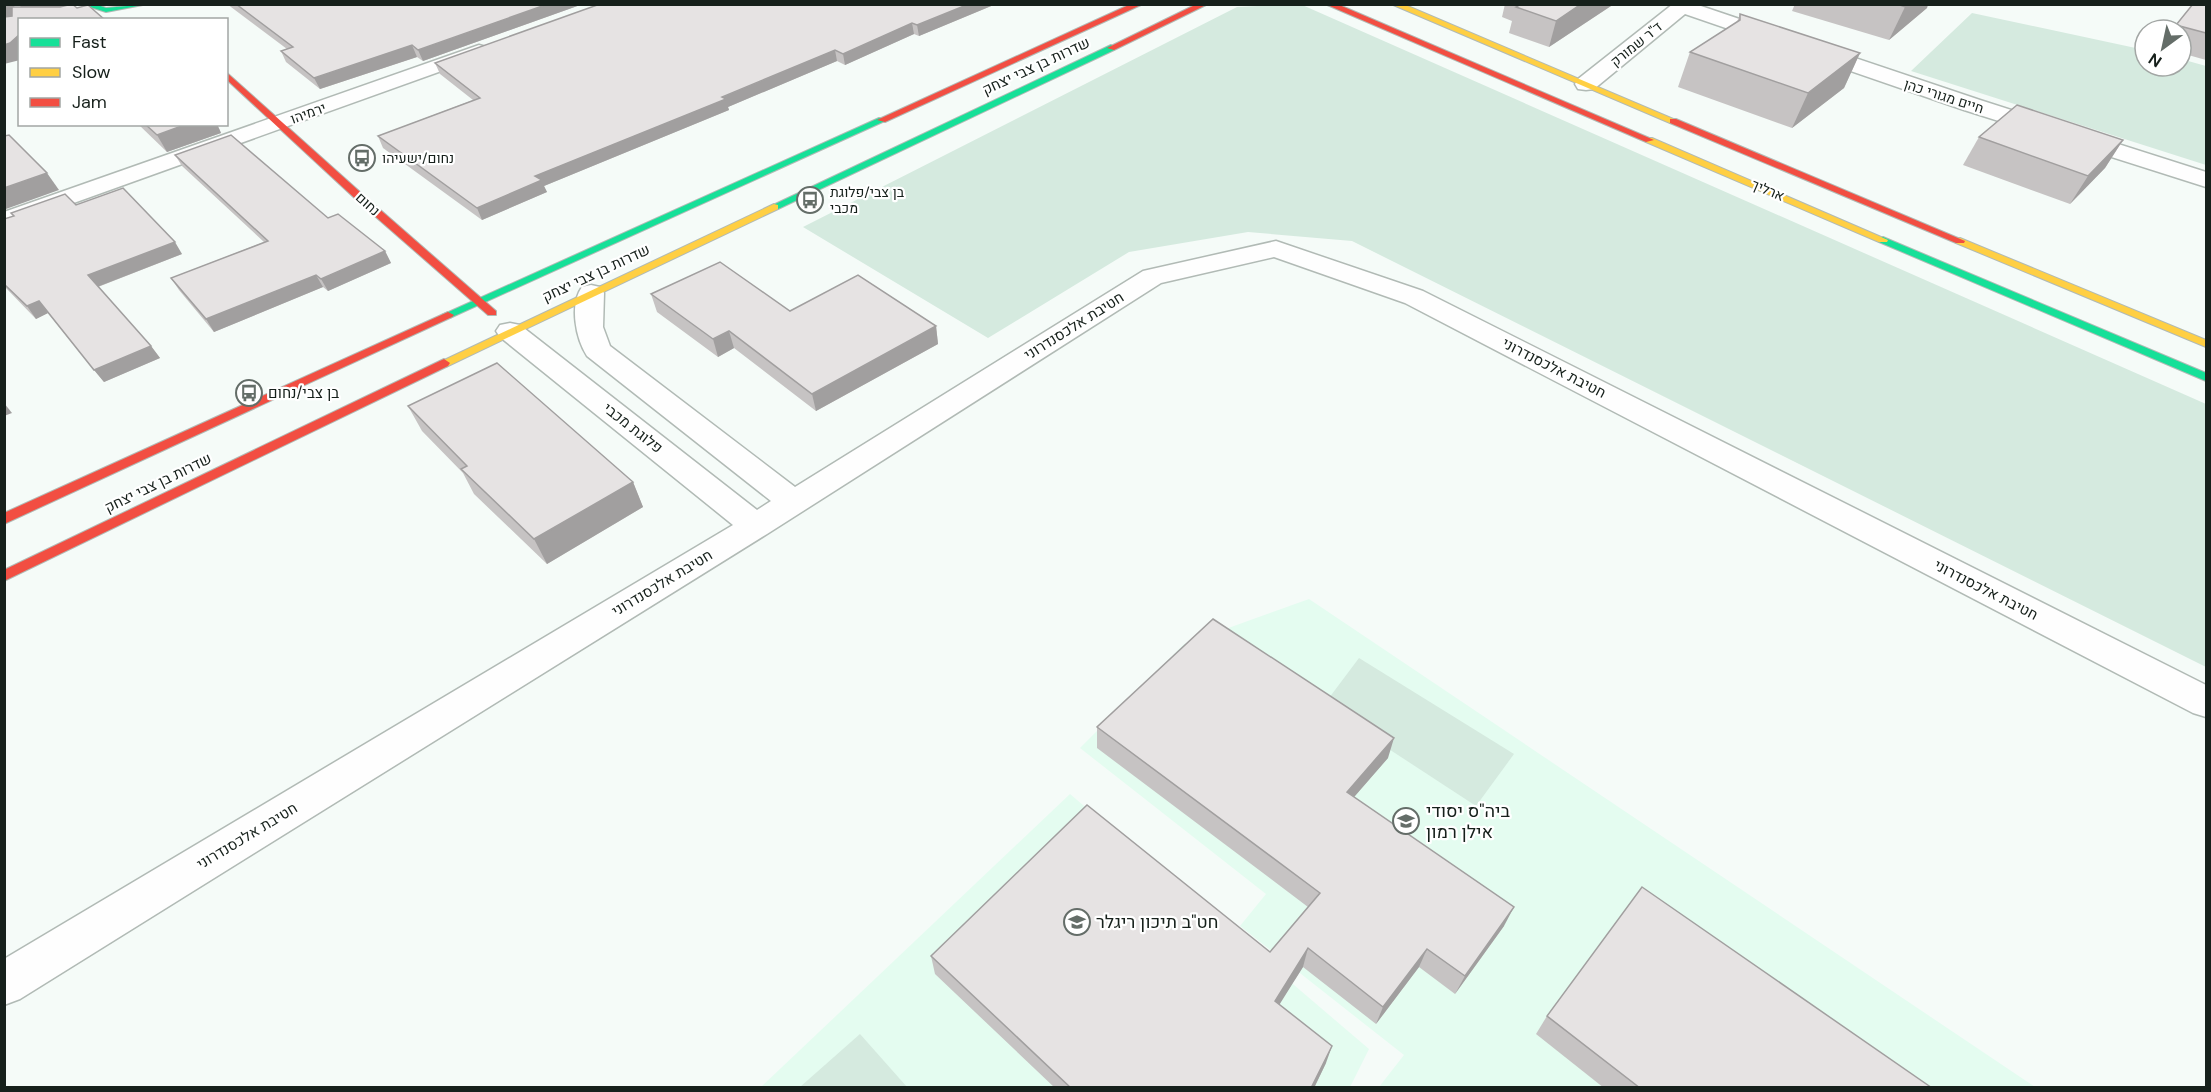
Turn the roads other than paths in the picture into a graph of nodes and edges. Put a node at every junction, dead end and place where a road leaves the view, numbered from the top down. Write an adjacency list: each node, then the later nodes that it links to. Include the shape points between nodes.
1 (144, 4): 9 (street)
2 (1139, 4): 18 (street, שדרות בן צבי יצחק)
3 (1204, 4): 17 (street, שדרות בן צבי יצחק)
4 (1329, 4): 21 (street, ארליך)
5 (1395, 4): 13 (street, ארליך)
6 (1684, 6): 13 (street, ד"ר שמורק); 15 (street, חיים מגורי כהן)
7 (89, 7): 8 (street); 9 (street)
8 (67, 8)
9 (130, 8): 10 (street)
10 (148, 18)
11 (500, 44): 14 (street, ירמיהו)
12 (228, 76): 14 (street, נחום)
13 (1586, 84): 20 (street, ארליך)
14 (278, 123): 16 (street, ירמיהו); 18 (street, נחום)
15 (2206, 180)
16 (4, 220)
17 (591, 293): 19 (street, שדרות בן צבי יצחק); 22 (street, via 589,327 597,350)
18 (478, 301): 19 (street, נחום); 23 (street, שדרות בן צבי יצחק)
19 (510, 331): 24 (street, פלוגת מכבי); 25 (street, שדרות בן צבי יצחק)
20 (2206, 344)
21 (2206, 377)
22 (793, 502): 24 (street, חטיבת אלכסנדרוני); 26 (street, חטיבת אלכסנדרוני, via 1152,277 1276,249 1414,297)
23 (4, 519)
24 (756, 526): 27 (street, חטיבת אלכסנדרוני)
25 (4, 576)
26 (2206, 702)
27 (4, 984)

